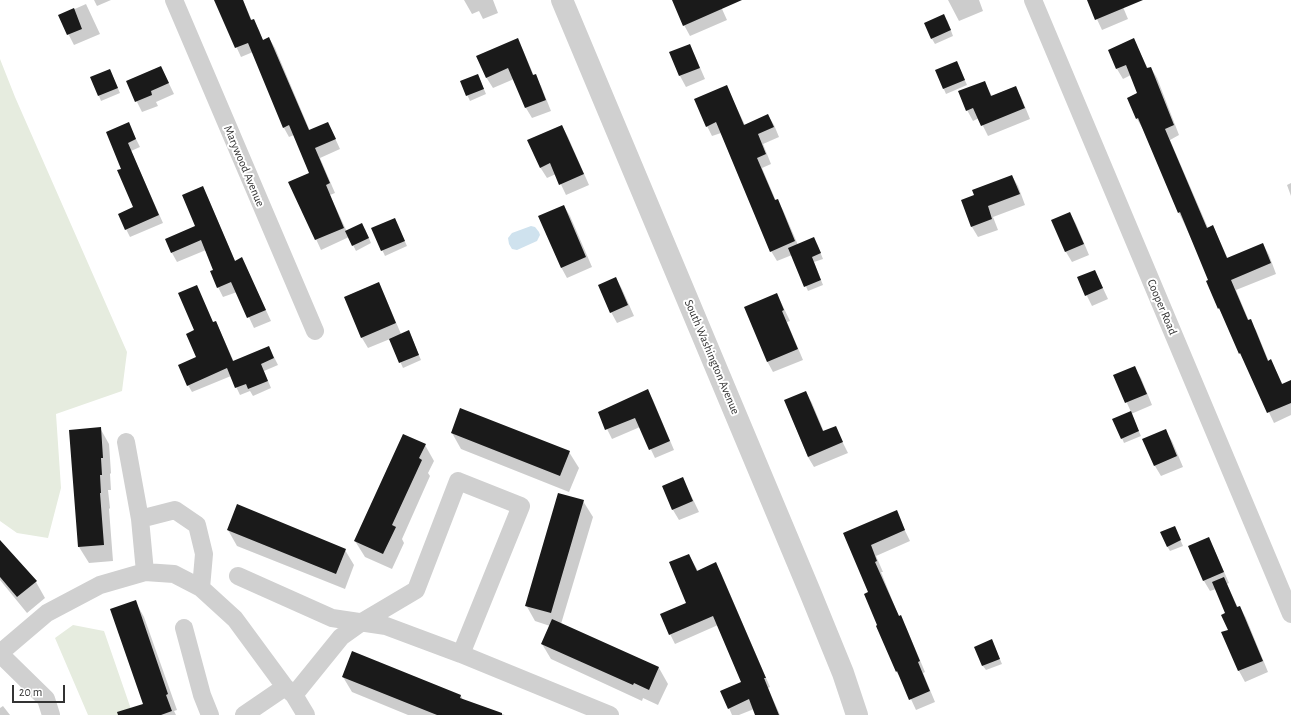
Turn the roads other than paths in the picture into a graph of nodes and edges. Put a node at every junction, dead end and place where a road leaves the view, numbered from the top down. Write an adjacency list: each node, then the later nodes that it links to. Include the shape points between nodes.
1 (174, 0): 4 (street, Marywood Avenue)
2 (562, 0): 21 (street, South Washington Avenue, via 807,585 843,673)
3 (1033, 0): 10 (street, Cooper Road)
4 (314, 331)
5 (126, 442): 6 (street)
6 (140, 519): 7 (street); 9 (street, via 175,510 197,525 204,554)
7 (145, 572): 9 (street, via 174,574); 13 (street, via 100,585 47,613)
8 (238, 576): 11 (street, via 332,618)
9 (201, 588): 15 (street, via 235,619)
10 (1291, 614)
11 (362, 622): 14 (street, via 386,626); 14 (street, via 416,590 458,481 521,506); 15 (street, via 341,637)
12 (184, 628): 17 (street)
13 (0, 653): 16 (street, via 46,699)
14 (461, 654): 20 (street)
15 (289, 691): 18 (street); 19 (street)
16 (51, 715)
17 (210, 715)
18 (244, 715)
19 (306, 715)
20 (610, 715)
21 (857, 715)

